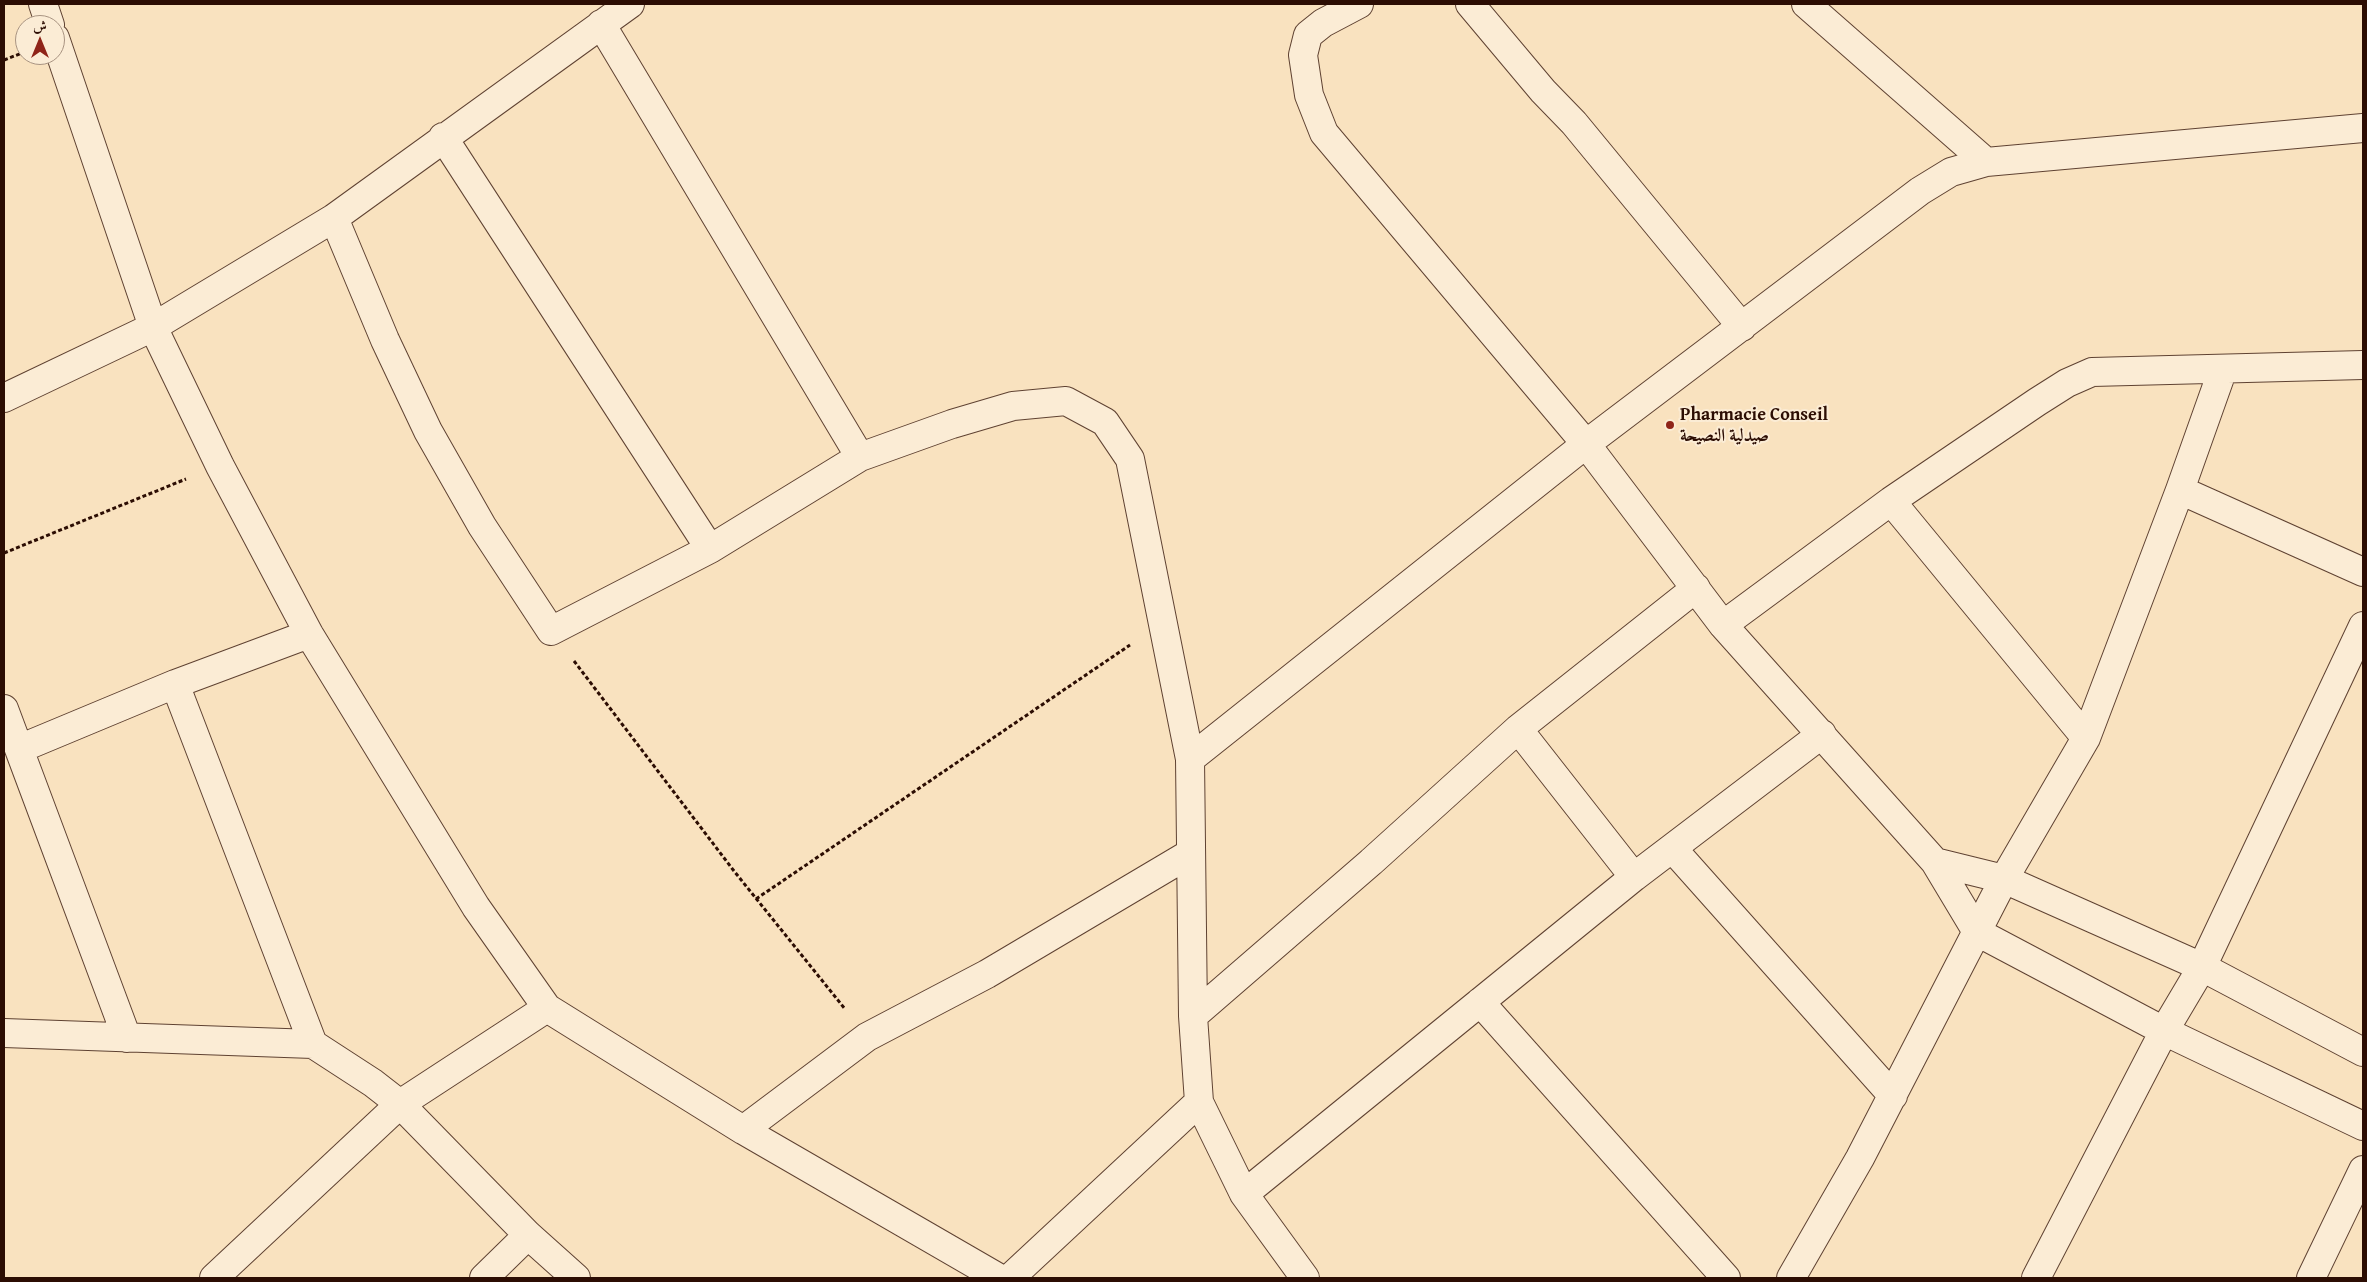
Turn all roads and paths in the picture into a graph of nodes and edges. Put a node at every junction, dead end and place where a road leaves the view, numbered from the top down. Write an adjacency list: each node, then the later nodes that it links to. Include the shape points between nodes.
1 (630, 4): 5 (street)
2 (1359, 4): 16 (street, via 1323,23 1308,35 1306,41 1303,55 1309,95 1324,133)
3 (1470, 4): 12 (street, via 1574,123)
4 (1806, 4): 9 (street)
5 (602, 24): 8 (street); 17 (street)
6 (64, 65): 11 (street)
7 (2363, 128): 9 (street)
8 (443, 137): 10 (street); 21 (street)
9 (1986, 162): 12 (street, via 1951,172 1920,191)
10 (334, 218): 11 (street); 28 (street, via 385,340 428,431 482,526)
11 (152, 327): 15 (street); 18 (street)
12 (1742, 327): 16 (street)
13 (2363, 365): 14 (street)
14 (2223, 369): 19 (street); 20 (street, via 2092,372 2037,402)
15 (4, 398)
16 (1586, 444): 24 (street); 36 (street)
17 (860, 457): 21 (street); 25 (street, via 1013,406 1066,401 1074,405 1105,422 1130,459)
18 (220, 466): 22 (path); 29 (street)
19 (2180, 490): 23 (street); 34 (street)
20 (1891, 501): 26 (street); 34 (street)
21 (710, 549): 28 (street)
22 (4, 553)
23 (2363, 572)
24 (1696, 588): 26 (street); 32 (street)
25 (1163, 622): 36 (street); 42 (path)
26 (1723, 625): 33 (street)
27 (2363, 626): 44 (street)
28 (551, 631): 42 (path)
29 (308, 634): 30 (street); 46 (street, via 476,907)
30 (175, 684): 35 (street); 52 (street)
31 (4, 709): 35 (street)
32 (1518, 729): 40 (street); 47 (street)
33 (1822, 734): 37 (street); 39 (street)
34 (2086, 738): 41 (street)
35 (19, 749): 51 (street)
36 (1190, 759): 38 (street)
37 (1672, 848): 40 (street); 54 (street)
38 (1191, 853): 47 (street); 50 (street, via 987,974)
39 (1935, 862): 41 (street); 43 (street)
40 (1634, 877): 45 (street)
41 (2004, 879): 43 (street); 44 (street)
42 (756, 899): 50 (path)
43 (1977, 932): 48 (street); 54 (street)
44 (2202, 967): 48 (street); 53 (street)
45 (1480, 1002): 60 (street); 68 (street)
46 (547, 1008): 56 (street); 58 (street)
47 (1193, 1016): 55 (street)
48 (2164, 1031): 57 (street); 70 (street)
49 (4, 1033): 51 (street)
50 (867, 1037): 58 (street)
51 (127, 1038): 52 (street)
52 (313, 1044): 56 (street)
53 (2363, 1052)
54 (1893, 1096): 69 (street)
55 (1199, 1102): 60 (street); 66 (street)
56 (400, 1104): 61 (street); 62 (street)
57 (2363, 1126)
58 (743, 1130): 65 (street)
59 (2363, 1170): 71 (street)
60 (1244, 1194): 67 (street)
61 (528, 1235): 63 (street); 64 (street)
62 (214, 1278)
63 (484, 1278)
64 (576, 1278)
65 (999, 1278)
66 (1010, 1278)
67 (1305, 1278)
68 (1726, 1278)
69 (1791, 1278)
70 (2036, 1278)
71 (2311, 1278)

